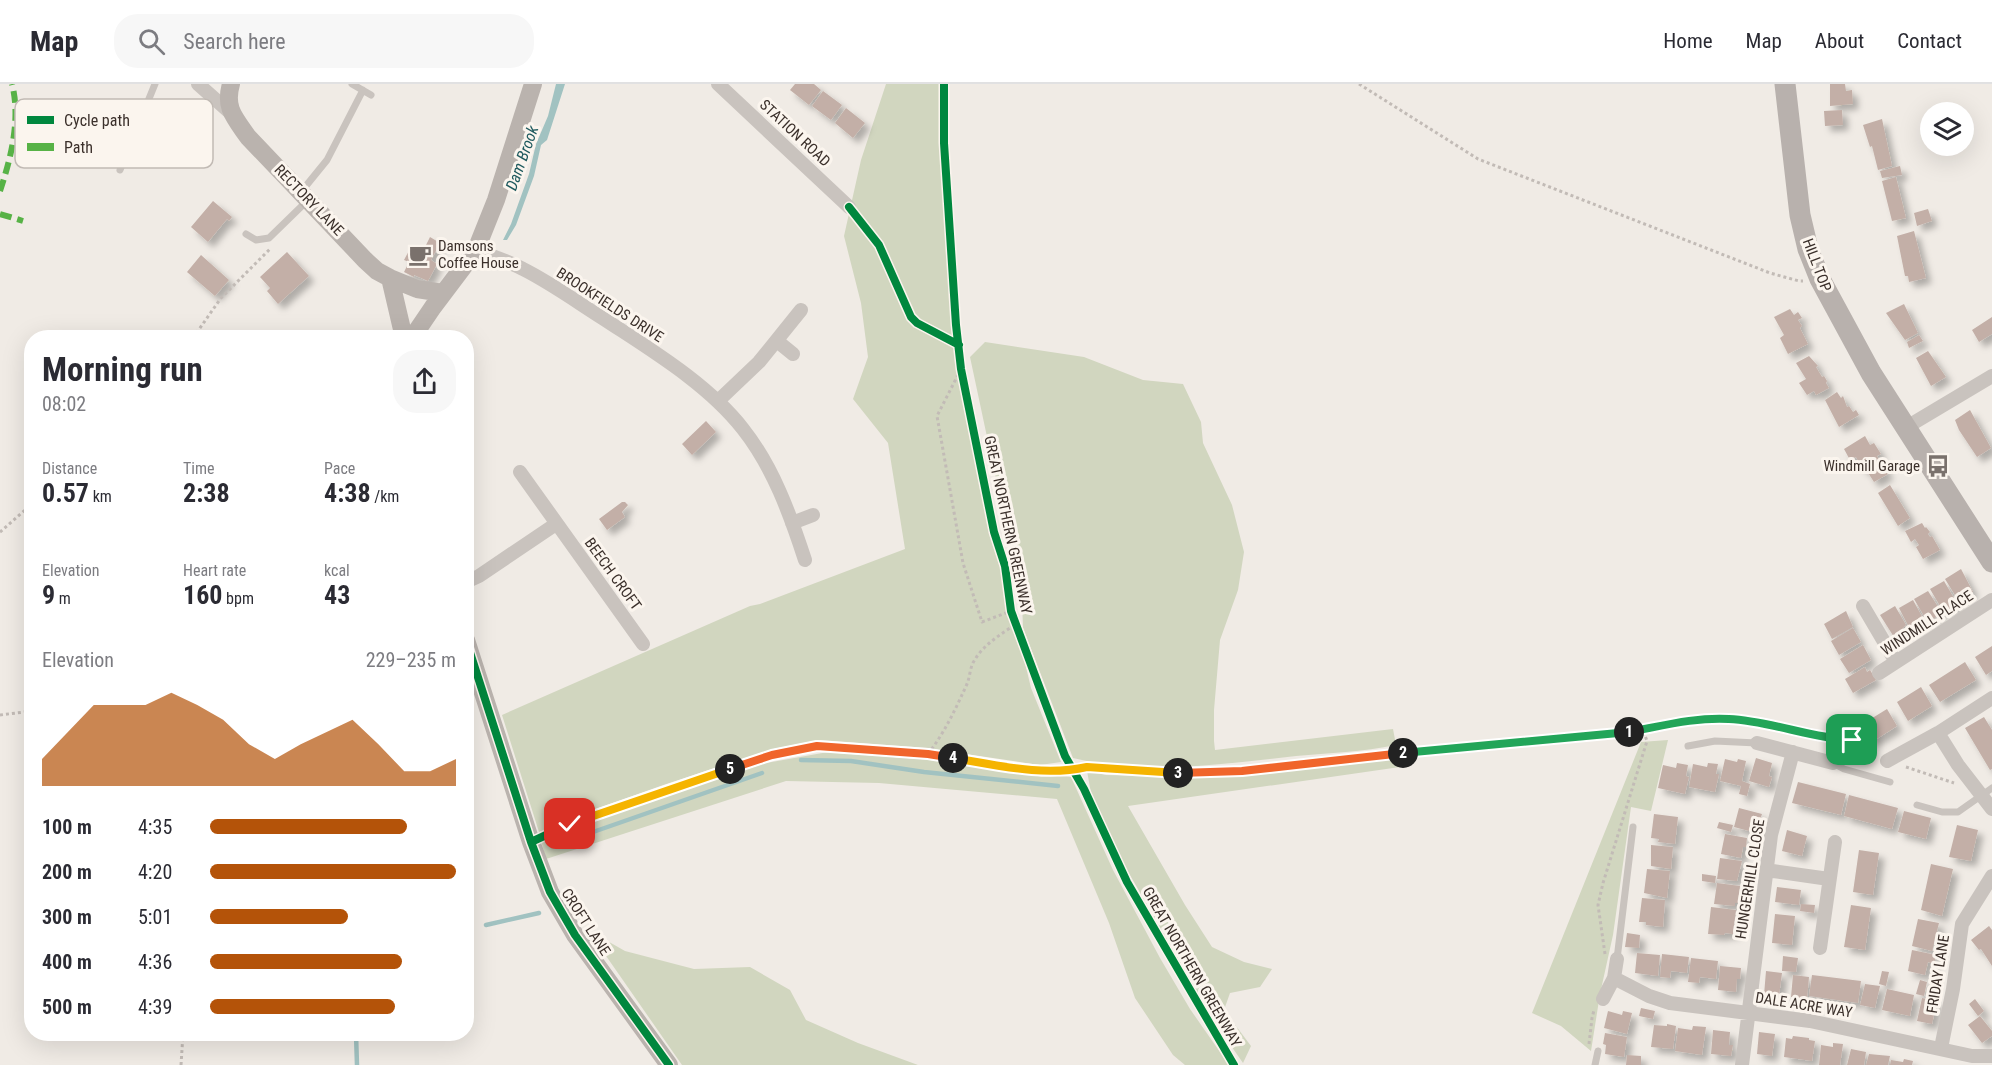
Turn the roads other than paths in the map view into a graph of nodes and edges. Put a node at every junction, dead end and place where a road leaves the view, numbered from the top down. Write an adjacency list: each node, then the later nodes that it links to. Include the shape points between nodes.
1 (155, 84): 10 (lane)
2 (198, 84): 11 (street, RECTORY LANE)
3 (231, 84): 11 (street, RECTORY LANE, via 228,96)
4 (352, 84): 8 (lane)
5 (533, 84): 15 (street)
6 (718, 84): 13 (street, STATION ROAD)
7 (1785, 84): 25 (main road, HILL TOP, via 1800,215 1808,249 1820,279)
8 (363, 90): 9 (lane); 12 (lane)
9 (371, 95)
10 (149, 99)
11 (234, 116): 12 (street, RECTORY LANE, via 248,137)
12 (305, 196): 14 (lane, via 269,238 256,240); 16 (street, RECTORY LANE, via 365,260)
13 (849, 207)
14 (246, 234)
15 (476, 250): 17 (street); 24 (street, BROOKFIELDS DRIVE, via 540,278 644,346)
16 (390, 278): 17 (street, RECTORY LANE); 19 (street)
17 (438, 300): 20 (street)
18 (801, 310): 21 (street)
19 (402, 330)
20 (417, 330)
21 (777, 341): 22 (street); 24 (street)
22 (793, 354)
23 (1992, 376): 25 (street)
24 (718, 401): 28 (street, BROOKFIELDS DRIVE, via 759,452)
25 (1905, 428): 31 (main road, HILL TOP)
26 (520, 472): 29 (street, BEECH CROFT)
27 (813, 515): 28 (street)
28 (792, 523): 30 (street, BROOKFIELDS DRIVE)
29 (556, 524): 32 (street); 35 (street, BEECH CROFT)
30 (805, 560)
31 (1992, 562)
32 (474, 578)
33 (1992, 600): 36 (street, WINDMILL PLACE)
34 (1863, 606): 36 (street)
35 (643, 644)
36 (1896, 662): 38 (street, WINDMILL PLACE)
37 (474, 665): 63 (street, CROFT LANE, via 550,892 575,935)
38 (1879, 673)
39 (1992, 698): 40 (street)
40 (1938, 733): 44 (street); 47 (street, via 1958,765)
41 (1757, 743): 42 (lane, via 1715,741); 43 (street)
42 (1688, 746)
43 (1793, 752): 45 (street); 52 (street, HUNGERHILL CLOSE)
44 (1887, 761)
45 (1833, 763): 46 (lane)
46 (1890, 782)
47 (1983, 790): 48 (lane, via 1958,812); 49 (street)
48 (1917, 805)
49 (1992, 809)
50 (1633, 827): 56 (lane)
51 (1835, 842): 54 (street)
52 (1766, 870): 54 (street); 59 (street, HUNGERHILL CLOSE)
53 (1992, 876): 60 (street, FRIDAY LANE, via 1962,924)
54 (1830, 879): 55 (street)
55 (1821, 948)
56 (1611, 960): 57 (street)
57 (1614, 978): 58 (street); 59 (street, DALE ACRE WAY, via 1670,1003)
58 (1599, 1003)
59 (1749, 1013): 60 (street, DALE ACRE WAY, via 1810,1021); 65 (street, HUNGERHILL CLOSE)
60 (1941, 1048): 62 (street, DALE ACRE WAY)
61 (1598, 1051): 64 (lane)
62 (1991, 1059)
63 (669, 1065)
64 (1595, 1065)
65 (1742, 1065)

